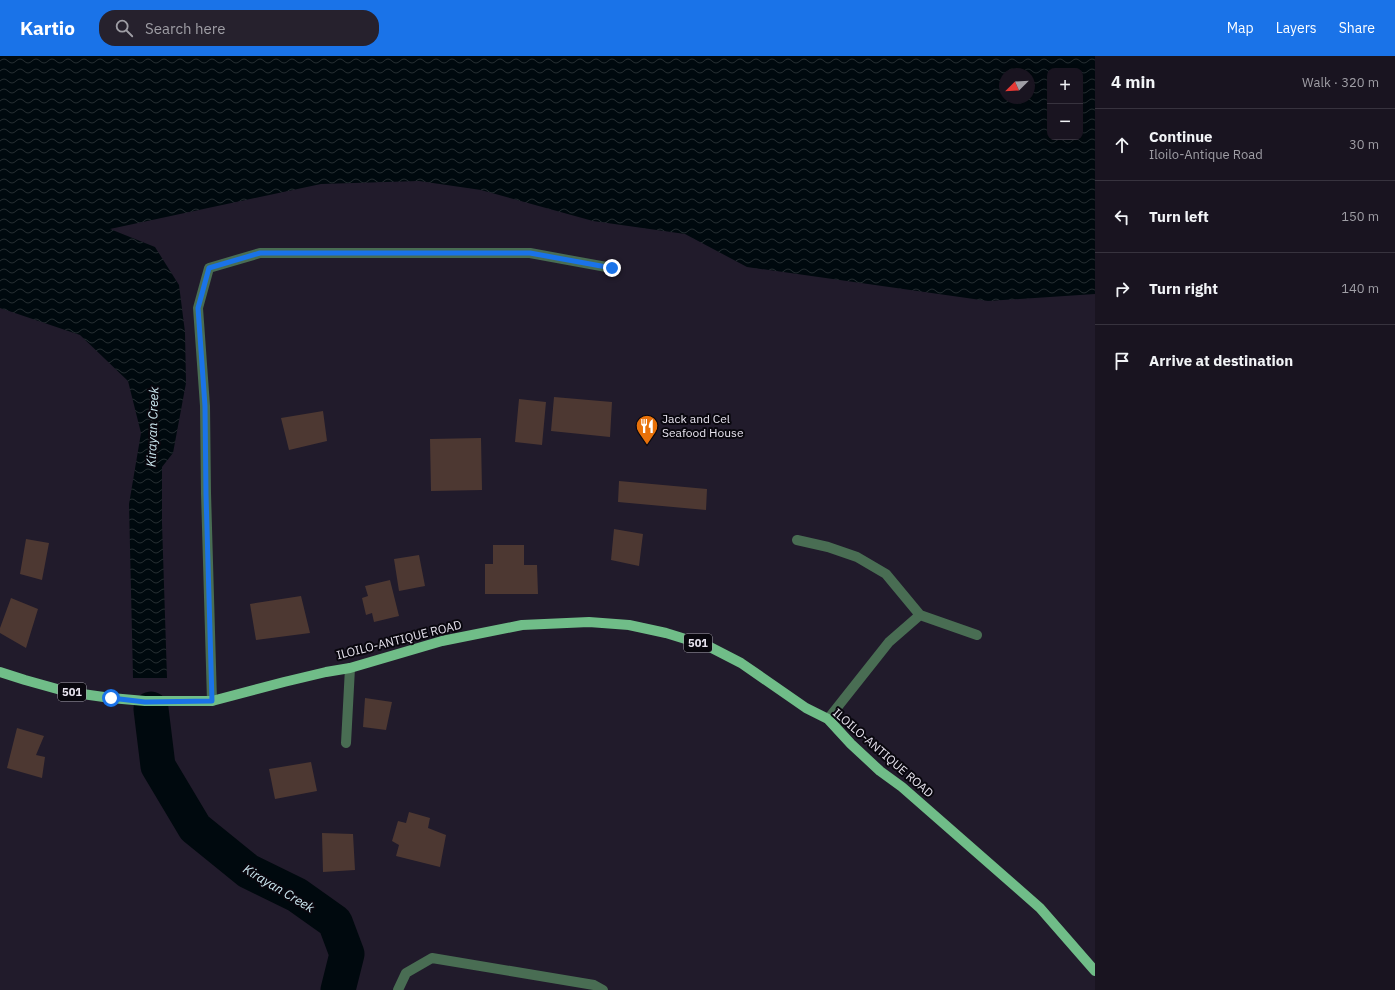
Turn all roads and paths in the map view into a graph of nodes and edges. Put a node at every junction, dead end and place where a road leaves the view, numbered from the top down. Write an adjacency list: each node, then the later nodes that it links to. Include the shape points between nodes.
1 (612, 268): 7 (street, via 530,253 260,253 209,268 198,308 205,406)
2 (797, 540): 3 (street, via 857,557 886,574)
3 (920, 615): 4 (street); 8 (street, via 889,642)
4 (977, 635)
5 (350, 668): 7 (main road, ILOILO-ANTIQUE ROAD / 501); 8 (main road, ILOILO-ANTIQUE ROAD / 501, via 442,641 522,625 589,622 629,625 708,646 741,663 806,708); 9 (street)
6 (0, 672): 7 (main road, ILOILO-ANTIQUE ROAD / 501, via 68,692 111,698 145,702)
7 (212, 701)
8 (828, 719): 10 (main road, ILOILO-ANTIQUE ROAD / 501, via 880,771 902,787 1040,908)
9 (346, 744)
10 (1095, 971)
11 (398, 990): 12 (street, via 406,973 432,958 594,985)
12 (603, 990)

